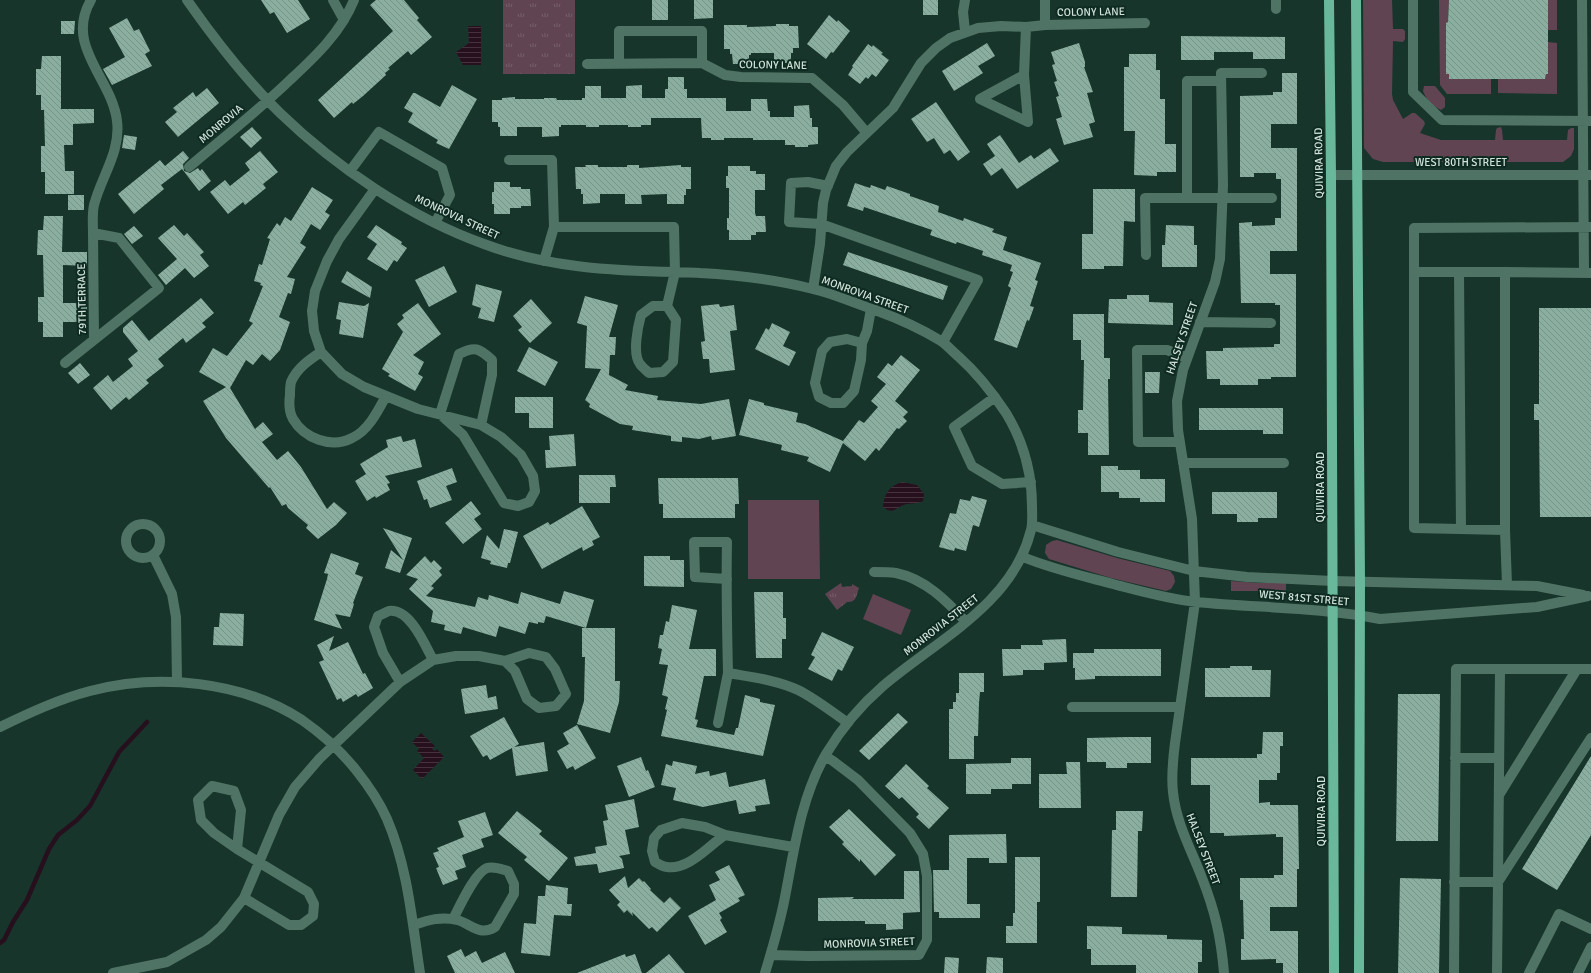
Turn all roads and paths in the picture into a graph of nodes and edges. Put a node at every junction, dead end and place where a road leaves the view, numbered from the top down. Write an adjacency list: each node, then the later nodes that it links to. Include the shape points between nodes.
1 (91, 0): 42 (street, 79TH TERRACE, via 85,11 82,31 87,51 114,106 118,122 117,142 94,206)
2 (187, 0): 24 (street, MONROVIA STREET, via 213,38)
3 (333, 0): 11 (street)
4 (354, 0): 11 (street, MONROVIA)
5 (965, 0): 15 (street)
6 (1045, 0): 13 (street)
7 (1329, 0): 32 (main road, QUIVIRA ROAD)
8 (1356, 0): 30 (main road)
9 (1413, 0): 25 (street, via 1412,92 1442,120)
10 (1582, 0): 16 (street)
11 (344, 20): 24 (street, MONROVIA, via 312,59)
12 (1146, 23): 13 (street, COLONY LANE)
13 (1045, 25): 14 (street, COLONY LANE)
14 (1026, 27): 15 (street, COLONY LANE, via 993,26); 21 (street)
15 (965, 31): 26 (street, COLONY LANE, via 936,48 921,63 893,108)
16 (1587, 35): 23 (street)
17 (702, 63): 19 (street, COLONY LANE); 19 (street, via 702,31 619,31); 26 (street, COLONY LANE, via 725,74 741,77 812,78 843,105)
18 (587, 64): 19 (street, COLONY LANE)
19 (619, 64)
20 (1262, 73): 22 (street)
21 (1024, 76): 21 (street, via 1011,82 980,100 1028,122)
22 (1222, 77): 35 (street, via 1186,81); 36 (street, HALSEY STREET)
23 (1587, 78): 25 (street)
24 (268, 101): 28 (street, MONROVIA); 29 (street, MONROVIA STREET)
25 (1587, 122): 31 (street)
26 (866, 132): 33 (street, COLONY LANE, via 836,166)
27 (509, 160): 40 (street, via 552,160)
28 (189, 166)
29 (350, 171): 34 (street, MONROVIA STREET); 38 (street, via 379,132 442,168 450,195)
30 (1357, 174): 31 (street, WEST 80TH STREET); 32 (street, WEST 80TH STREET); 78 (main road)
31 (1587, 174): 41 (street)
32 (1331, 175): 77 (main road, QUIVIRA ROAD)
33 (828, 186): 39 (street, COLONY LANE); 39 (street, via 808,182 791,183 789,222)
34 (375, 189): 38 (street, MONROVIA STREET); 58 (street, via 339,239 315,292 312,311 314,331)
35 (1186, 198): 36 (street); 43 (street, via 1146,198)
36 (1223, 198): 37 (street); 53 (street, HALSEY STREET, via 1220,259 1215,282)
37 (1272, 198)
38 (436, 223): 44 (street, MONROVIA STREET, via 479,243)
39 (821, 224): 50 (street, COLONY LANE); 56 (street, via 978,280)
40 (554, 227): 44 (street); 45 (street, via 674,227)
41 (1587, 227): 46 (street, via 1414,228); 49 (street)
42 (93, 233): 55 (street, 79TH TERRACE); 55 (street, 79TH TERRACE, via 119,238 159,288)
43 (1146, 255)
44 (544, 262): 45 (street, MONROVIA STREET)
45 (675, 272): 50 (street, MONROVIA STREET, via 697,272); 51 (street)
46 (1414, 272): 47 (street); 70 (street, via 1414,528)
47 (1459, 272): 48 (street); 70 (street)
48 (1505, 272): 49 (street); 71 (street)
49 (1587, 273)
50 (813, 289): 52 (street, MONROVIA STREET)
51 (667, 306): 51 (street, via 676,320 673,362 663,372 649,373 639,364 636,352 637,329 641,315 653,306)
52 (871, 309): 56 (street, MONROVIA STREET, via 896,317); 57 (street, via 868,331)
53 (1200, 322): 54 (street); 59 (street, HALSEY STREET)
54 (1271, 323)
55 (94, 339): 60 (street)
56 (943, 342): 62 (street, MONROVIA STREET, via 972,369)
57 (862, 343): 57 (street, via 854,391 843,403 831,403 819,397 815,382 822,351 830,342 847,339)
58 (321, 352): 61 (street, via 352,381); 61 (street, via 298,372 290,389 289,401 293,418 313,438 326,442 353,438 364,429)
59 (1187, 358): 65 (street, HALSEY STREET, via 1182,370 1177,401); 65 (street, via 1167,350 1137,350 1138,442)
60 (65, 363)
61 (386, 396): 63 (street, via 418,409)
62 (995, 397): 68 (street, MONROVIA STREET, via 1010,420 1028,461); 68 (street, via 954,427 972,466 1002,484)
63 (440, 414): 64 (street); 64 (street, via 459,354 470,349 482,350 492,360 492,375); 64 (street, via 463,435 504,503 518,506 529,502 535,492 533,476 521,455 501,437)
64 (481, 425)
65 (1180, 442): 66 (street, HALSEY STREET)
66 (1183, 463): 67 (street); 74 (street, HALSEY STREET, via 1192,519)
67 (1284, 463)
68 (1031, 482): 69 (street, MONROVIA STREET)
69 (1032, 525): 73 (street, MONROVIA STREET); 74 (street, WEST 81ST STREET, via 1118,552)
70 (1462, 529): 71 (street)
71 (1505, 530): 79 (street)
72 (153, 555): 91 (street, via 172,594 176,632)
73 (1023, 557): 81 (street, WEST 81ST STREET, via 1064,571 1156,595); 84 (street, MONROVIA STREET, via 1009,579 985,607)
74 (1194, 571): 77 (street, WEST 81ST STREET, via 1247,577); 81 (street, HALSEY STREET)
75 (874, 572): 84 (street, via 896,573 922,584 948,603)
76 (727, 579): 76 (street, via 727,542 694,542 695,577); 90 (street)
77 (1333, 581): 78 (street, WEST 81ST STREET); 82 (main road, QUIVIRA ROAD)
78 (1360, 582): 79 (street, WEST 81ST STREET); 83 (main road)
79 (1507, 585): 80 (street, WEST 81ST STREET, via 1537,586)
80 (1589, 597): 83 (street, WEST 81ST STREET, via 1537,606 1380,619)
81 (1195, 602): 82 (street, WEST 81ST STREET); 94 (street, HALSEY STREET)
82 (1332, 613): 83 (street, WEST 81ST STREET); 122 (main road, QUIVIRA ROAD)
83 (1359, 615): 123 (main road)
84 (966, 622): 96 (street, MONROVIA STREET, via 882,687)
85 (433, 660): 86 (street, via 456,656 480,656); 92 (street); 92 (street, via 410,620 400,612 389,611 378,616 374,627)
86 (505, 660): 86 (street, via 515,671 527,699 539,708 556,706 566,694 556,669 546,657 529,652)
87 (1500, 669): 88 (street); 101 (street, via 1456,669); 102 (street)
88 (1577, 669): 89 (street); 103 (street)
89 (1591, 669)
90 (728, 673): 95 (street); 96 (street, via 776,682 797,689)
91 (176, 682): 97 (street, via 146,682 91,690 32,711); 99 (street, via 249,695 302,720)
92 (400, 682): 99 (street)
93 (1072, 707): 94 (street)
94 (1180, 707): 121 (street, HALSEY STREET, via 1172,766 1173,791 1185,839 1216,917 1222,944)
95 (718, 723)
96 (848, 723): 100 (street, MONROVIA STREET)
97 (0, 727)
98 (1591, 738): 109 (street)
99 (333, 746): 107 (street, via 295,787 279,815); 112 (street, via 345,756 369,787 386,817 399,850)
100 (825, 756): 105 (street, MONROVIA STREET); 115 (street, MONROVIA STREET, via 858,780 910,833 923,854 927,876 927,940 919,955)
101 (1455, 758): 102 (street); 108 (street)
102 (1499, 758): 103 (street)
103 (1498, 795): 109 (street)
104 (725, 835): 104 (street, via 705,827 682,823 661,830 654,838 652,851 655,862 666,868 680,867 699,856); 105 (street)
105 (793, 847): 115 (street, MONROVIA STREET, via 783,907)
106 (237, 849): 106 (street, via 241,810 234,791 212,786 198,800 201,820); 107 (street)
107 (260, 862): 110 (street); 110 (street, via 308,892 314,904 313,916 301,925 289,925)
108 (1454, 882): 109 (street); 124 (street)
109 (1498, 882): 125 (street)
110 (244, 898): 116 (street, via 221,927 206,940)
111 (453, 919): 111 (street, via 473,928 490,930 495,927 514,894 514,884 508,871 486,868 478,874); 112 (street, via 430,919)
112 (414, 925): 119 (street)
113 (1591, 929): 126 (street, via 1559,914)
114 (1591, 947): 127 (street)
115 (771, 955): 120 (street, MONROVIA STREET)
116 (167, 962): 117 (street); 118 (street)
117 (113, 973)
118 (159, 973)
119 (420, 973)
120 (765, 973)
121 (1224, 973)
122 (1334, 973)
123 (1359, 973)
124 (1454, 973)
125 (1497, 973)
126 (1529, 973)
127 (1578, 973)

